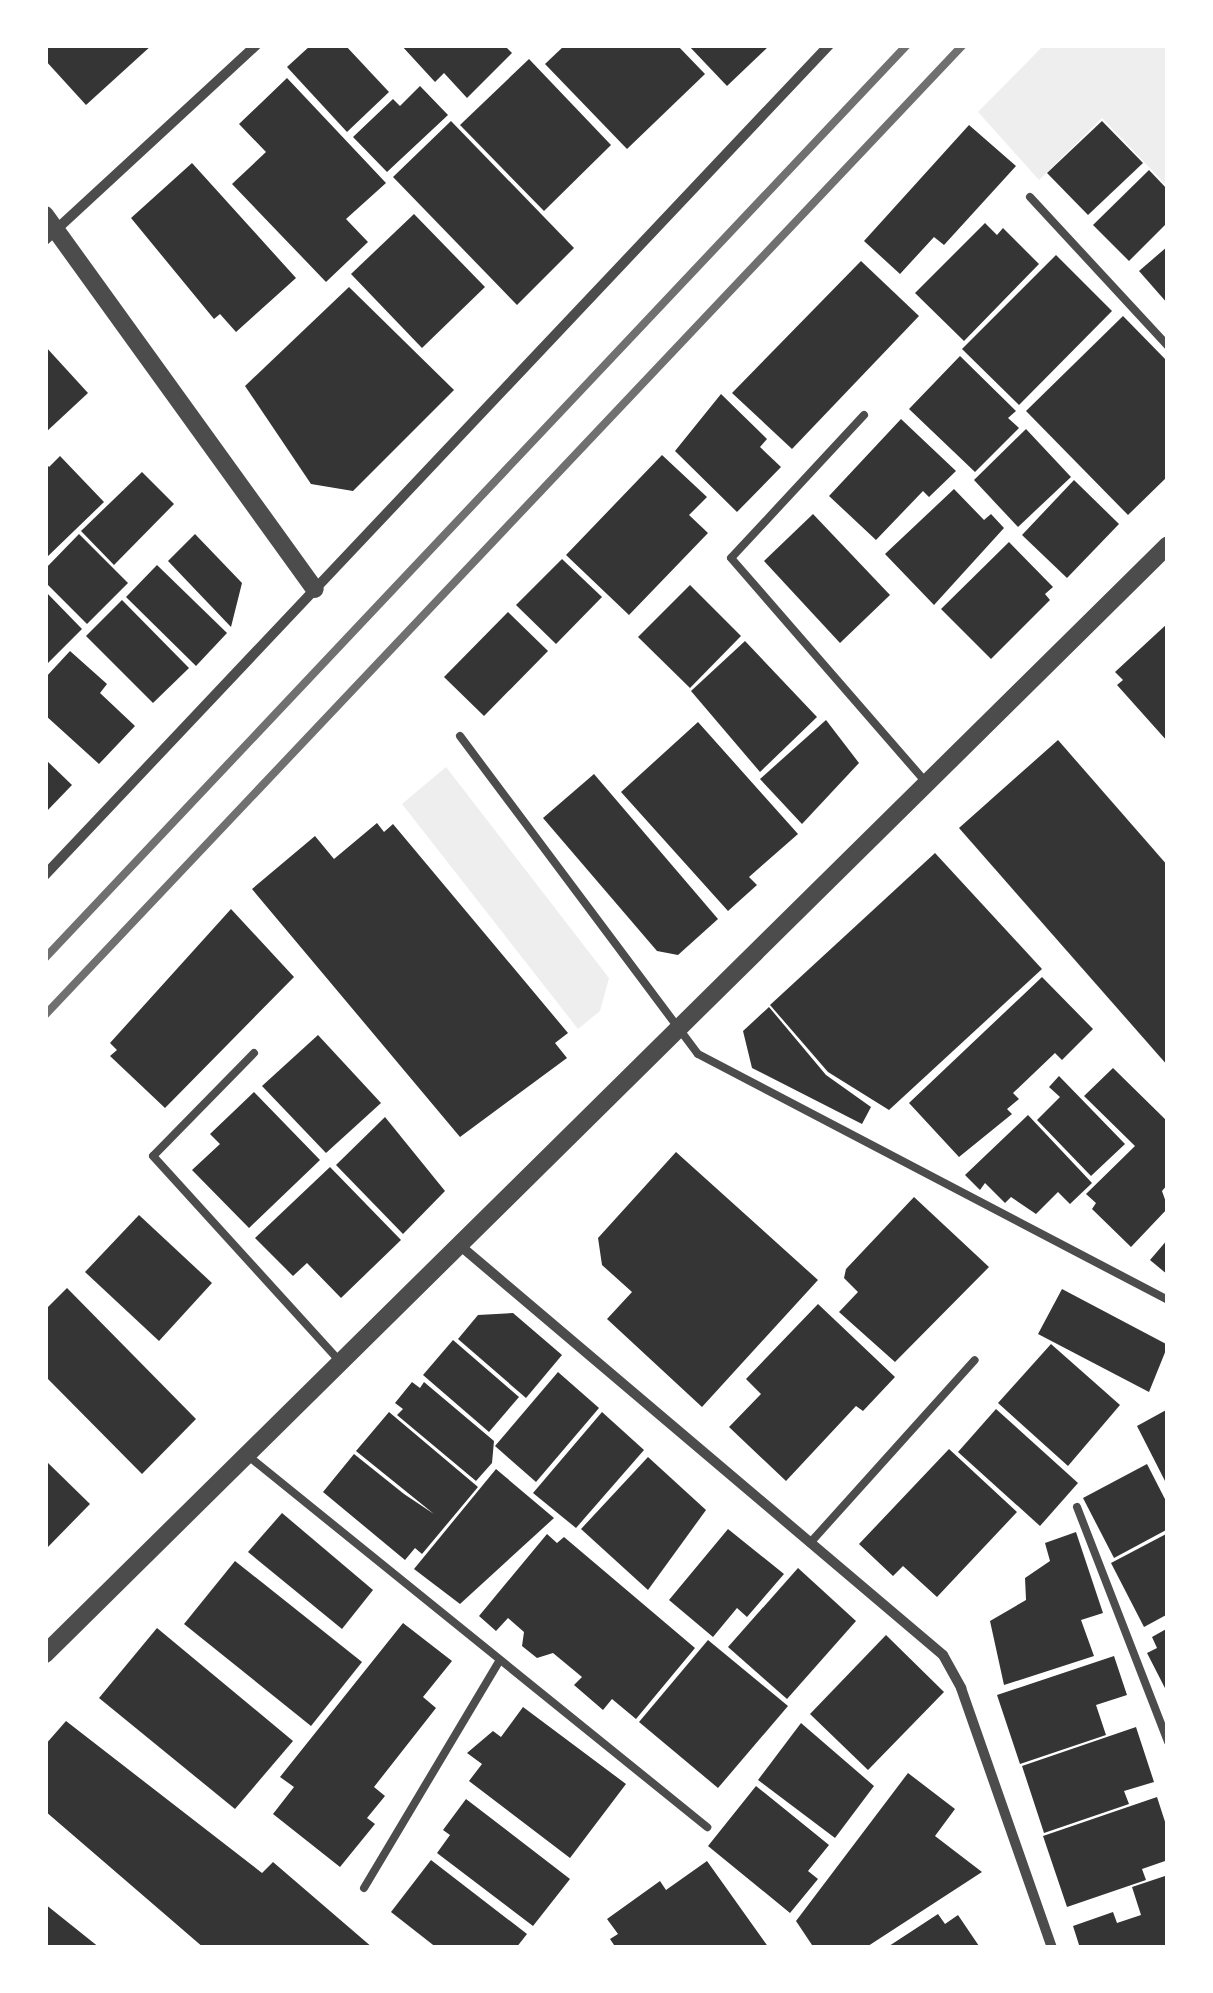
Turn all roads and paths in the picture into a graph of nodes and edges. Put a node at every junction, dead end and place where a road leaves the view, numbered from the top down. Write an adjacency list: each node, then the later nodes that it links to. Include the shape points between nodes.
1 (256, 45): 4 (street)
2 (829, 45): 8 (street)
3 (1030, 197): 5 (lane)
4 (48, 228): 8 (street)
5 (1168, 346)
6 (864, 415): 10 (lane, via 731,558)
7 (1168, 544): 10 (street)
8 (315, 589): 11 (street)
9 (460, 736): 12 (lane)
10 (925, 781): 12 (street)
11 (45, 875)
12 (675, 1025): 14 (street); 15 (lane, via 698,1054)
13 (254, 1053): 16 (lane, via 153,1156)
14 (456, 1243): 16 (street); 20 (street)
15 (1168, 1300)
16 (338, 1359): 18 (street)
17 (976, 1360): 20 (lane)
18 (244, 1452): 21 (street); 22 (lane)
19 (1077, 1508): 23 (lane)
20 (810, 1543): 26 (street, via 943,1655 961,1688)
21 (45, 1654)
22 (500, 1660): 24 (lane); 25 (lane)
23 (1168, 1742)
24 (708, 1827)
25 (364, 1888)
26 (1052, 1948)

